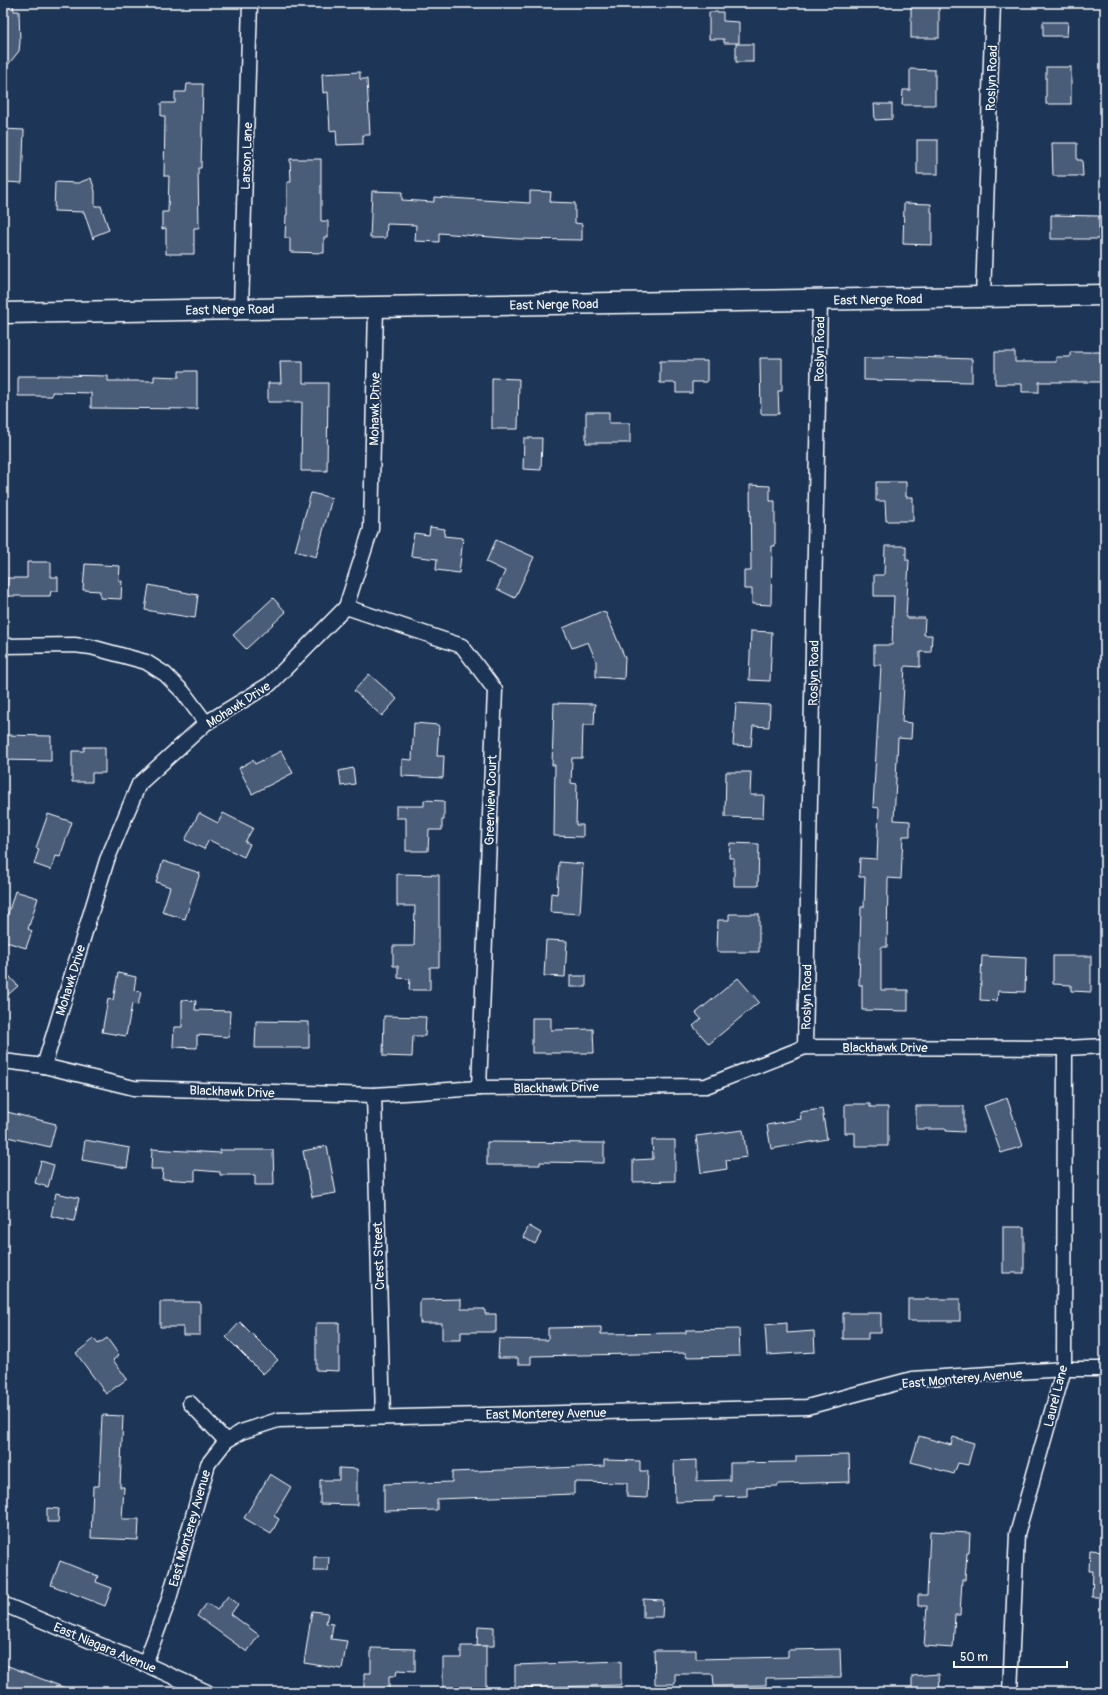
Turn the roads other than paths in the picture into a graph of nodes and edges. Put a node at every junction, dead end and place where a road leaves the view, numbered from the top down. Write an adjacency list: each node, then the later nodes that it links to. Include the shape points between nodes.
1 (250, 3): 7 (street, Larson Lane)
2 (993, 3): 4 (street, Roslyn Road)
3 (1105, 295): 4 (main road, East Nerge Road)
4 (983, 297): 5 (main road, East Nerge Road)
5 (820, 300): 6 (main road, East Nerge Road); 13 (street, Roslyn Road)
6 (376, 307): 7 (main road, East Nerge Road); 9 (street, Mohawk Drive, via 371,529)
7 (241, 309): 8 (main road, East Nerge Road)
8 (3, 313)
9 (346, 607): 11 (street, Mohawk Drive, via 270,684); 17 (street, Greenview Court, via 462,646 495,690)
10 (3, 646): 11 (street, via 74,645 97,648 146,662 165,674)
11 (206, 723): 16 (street, Mohawk Drive, via 139,784 107,860)
12 (1105, 1046): 14 (street, Blackhawk Drive)
13 (805, 1047): 14 (street, Blackhawk Drive); 17 (street, Blackhawk Drive, via 706,1086)
14 (1064, 1048): 19 (street, Laurel Lane)
15 (3, 1061): 16 (street, Blackhawk Drive)
16 (44, 1066): 18 (street, Blackhawk Drive, via 134,1088)
17 (479, 1088): 18 (street, Blackhawk Drive)
18 (374, 1095): 22 (street, Crest Street)
19 (1064, 1369): 20 (street, East Monterey Avenue); 22 (street, East Monterey Avenue, via 912,1379 807,1407); 27 (street, Laurel Lane, via 1017,1534)
20 (1105, 1369)
21 (190, 1403): 23 (street)
22 (383, 1416): 23 (street, East Monterey Avenue, via 278,1420 241,1432)
23 (226, 1441): 25 (street, East Monterey Avenue, via 208,1464 168,1602)
24 (3, 1604): 25 (street, East Niagara Avenue)
25 (144, 1664): 26 (street, East Niagara Avenue)
26 (207, 1692)
27 (1010, 1692)

